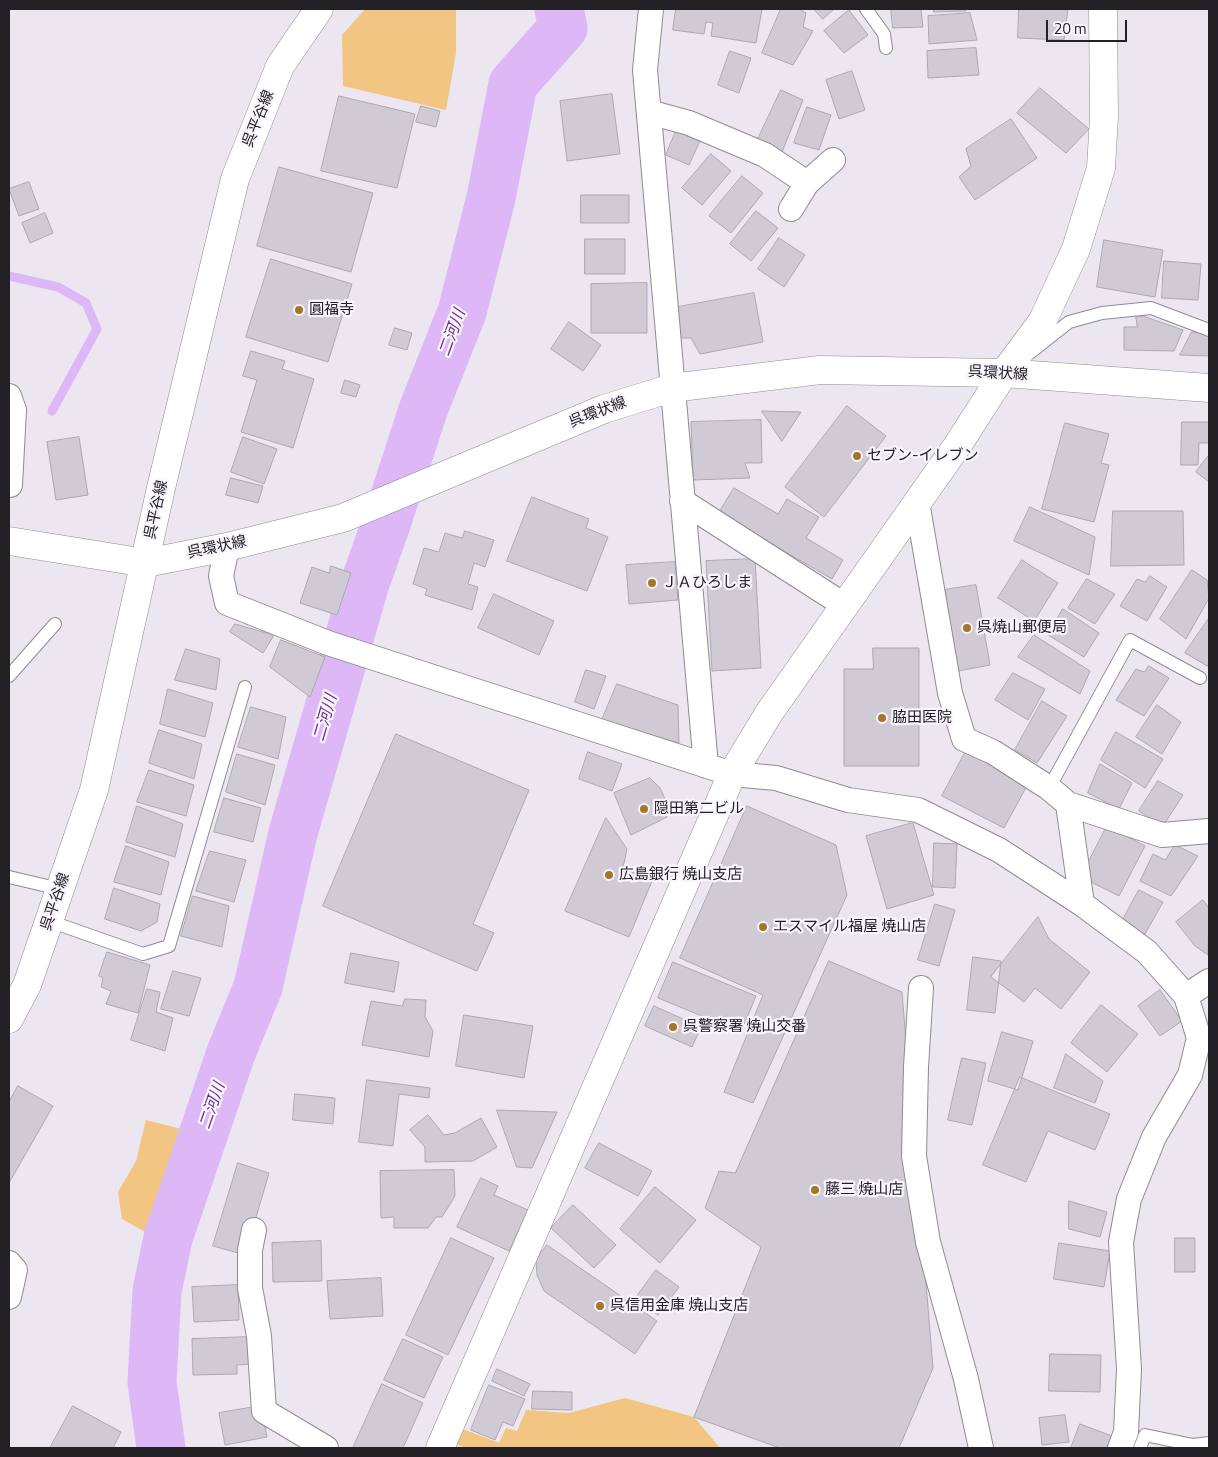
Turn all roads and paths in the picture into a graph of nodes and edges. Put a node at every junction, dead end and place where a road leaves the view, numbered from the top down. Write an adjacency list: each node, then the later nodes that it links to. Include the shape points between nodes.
1 (320, 9): 20 (main road, 呉平谷線, via 280,66 235,179)
2 (651, 9): 6 (street, via 645,70)
3 (866, 9): 5 (lane, via 884,34)
4 (1103, 9): 11 (main road, via 1101,168 1076,249 1042,322)
5 (886, 48)
6 (649, 112): 8 (street, via 689,123 766,155); 12 (street)
7 (833, 160): 8 (street)
8 (807, 183): 9 (street)
9 (791, 209)
10 (1209, 330): 11 (lane, via 1151,308 1102,312 1069,322)
11 (1004, 373): 12 (main road, 呉環状線, via 820,370); 13 (main road, 呉環状線); 17 (main road)
12 (672, 388): 16 (street); 19 (main road, 呉環状線, via 604,409 343,518)
13 (1209, 388)
14 (9, 396): 15 (street, via 14,410)
15 (10, 485)
16 (682, 501): 21 (street); 26 (street)
17 (918, 502): 21 (main road); 28 (street, via 950,693 964,740 994,752)
18 (9, 540): 20 (main road, 呉環状線)
19 (227, 547): 20 (main road, 呉環状線); 26 (street, via 221,576 227,603 380,661)
20 (146, 563): 32 (main road, 呉平谷線, via 94,790)
21 (844, 605): 27 (main road, via 769,713)
22 (55, 624): 23 (lane)
23 (9, 676)
24 (1200, 678): 28 (lane, via 1130,640)
25 (245, 687): 34 (lane, via 169,946 142,954)
26 (706, 766): 27 (street)
27 (732, 774): 33 (street, via 776,778 848,800 918,810 999,850); 44 (main road)
28 (1049, 788): 29 (street)
29 (1068, 804): 30 (street, via 1162,835); 33 (street)
30 (1209, 831)
31 (9, 877): 32 (lane)
32 (60, 890): 34 (main road, 呉平谷線)
33 (1082, 904): 37 (street, via 1146,952)
34 (49, 921): 38 (main road, 呉平谷線, via 27,985)
35 (1209, 981): 37 (street)
36 (921, 988): 45 (street, via 914,1156 928,1242)
37 (1186, 996): 46 (street, via 1199,1038 1190,1075 1154,1137 1129,1199 1121,1242 1129,1370 1126,1432)
38 (9, 1019)
39 (254, 1230): 43 (street, via 250,1250 250,1288 259,1336 264,1411)
40 (9, 1263): 41 (street, via 15,1270)
41 (9, 1297)
42 (1209, 1443): 47 (lane, via 1193,1445 1145,1435)
43 (326, 1448)
44 (440, 1448)
45 (982, 1448)
46 (1120, 1448)
47 (1140, 1448)

